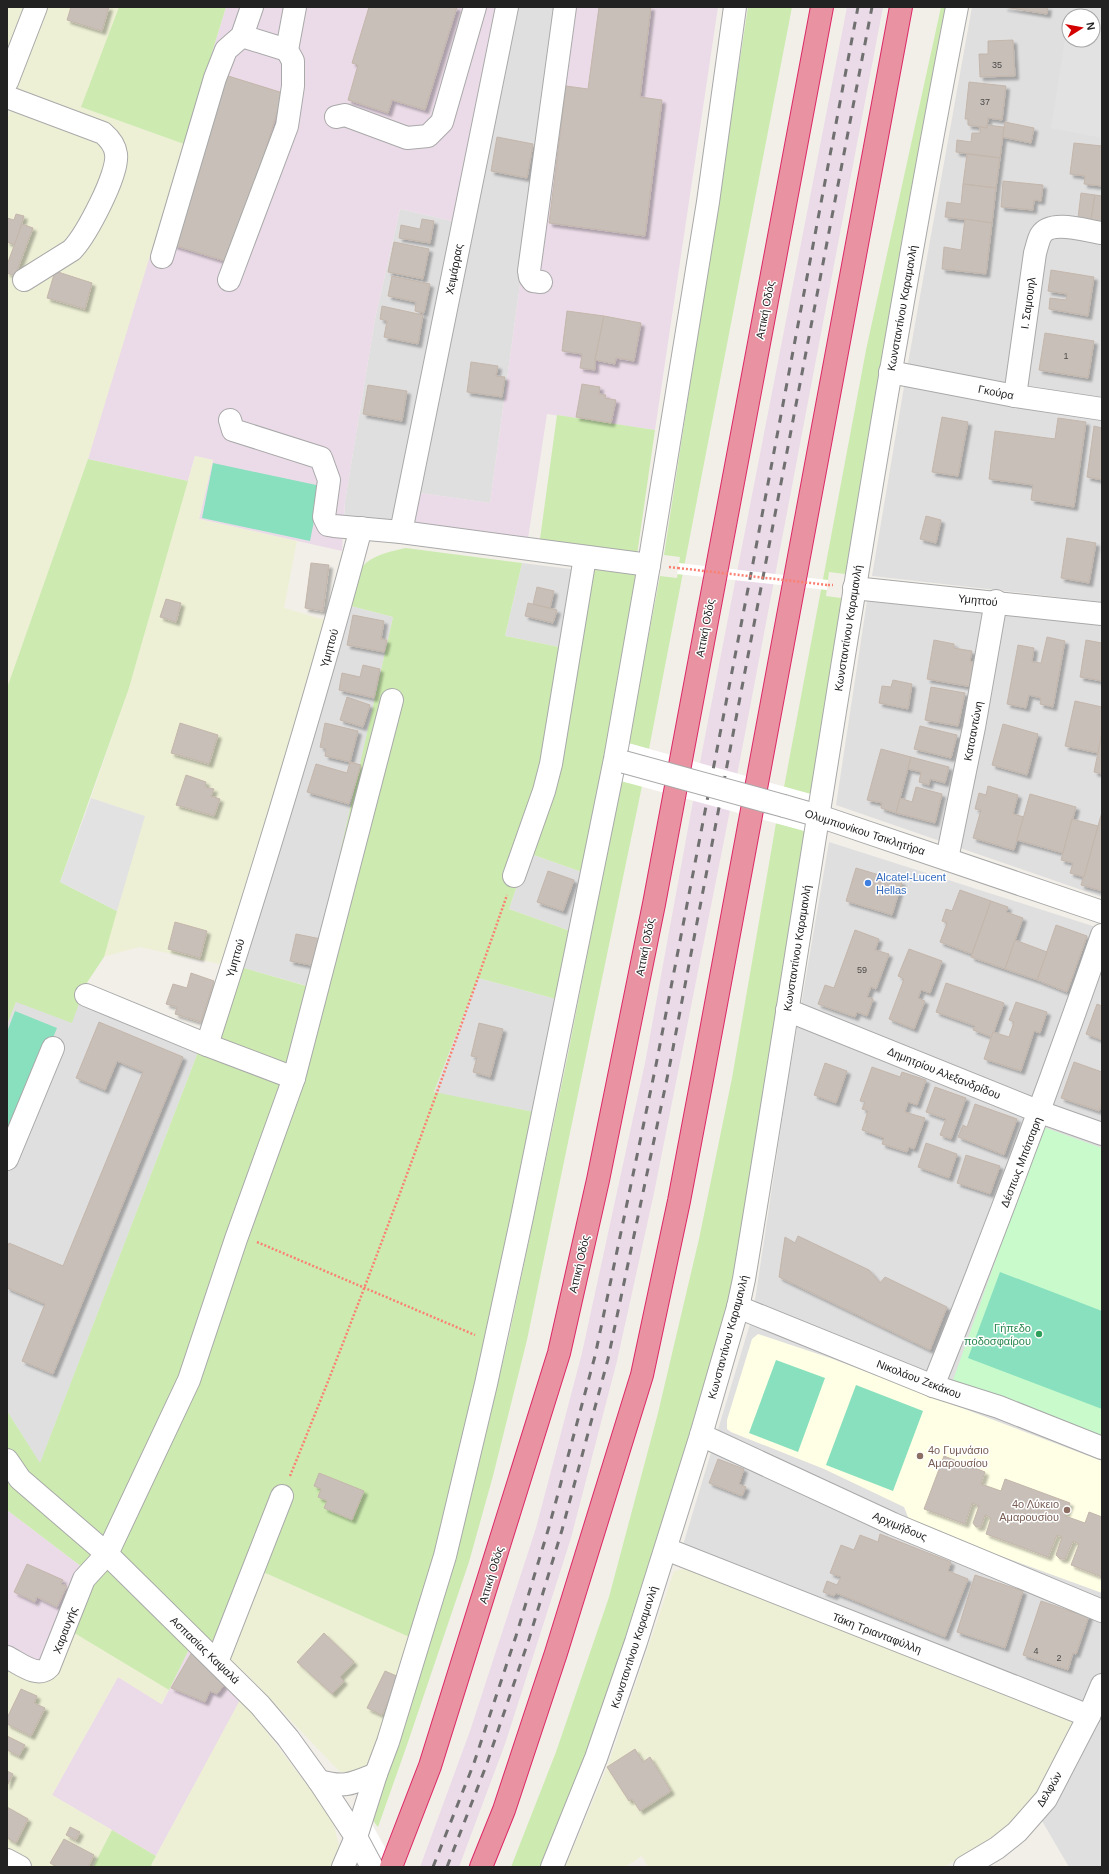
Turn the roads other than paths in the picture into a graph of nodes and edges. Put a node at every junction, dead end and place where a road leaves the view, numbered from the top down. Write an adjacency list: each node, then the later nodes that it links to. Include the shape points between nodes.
1 (36, 7): 13 (street)
2 (252, 7): 11 (street)
3 (295, 7): 12 (street)
4 (475, 7): 15 (street, via 442,122 428,136 407,138 345,115)
5 (507, 7): 26 (street, Χειμάρρας)
6 (565, 7): 20 (street, via 529,271 533,281)
7 (735, 7): 28 (street, via 708,202)
8 (822, 7): 67 (highway, Αττική Οδός, via 652,911 600,1172 559,1353 430,1766)
9 (901, 7): 68 (highway, via 701,1089 642,1375 556,1653 504,1810)
10 (957, 7): 21 (street, Κωνσταντίνου Καραμανλή)
11 (242, 36): 12 (street); 17 (street, via 226,50 215,78)
12 (287, 50): 19 (street, via 293,61 293,86 287,126)
13 (7, 82)
14 (7, 97): 18 (street, via 100,132 109,138 116,154 116,166 111,179 93,220 78,244)
15 (336, 117)
16 (1102, 233): 22 (street, Ι. Σαμουηλ, via 1064,226 1051,228 1042,234 1035,253)
17 (162, 257)
18 (24, 280)
19 (229, 280)
20 (541, 282)
21 (890, 372): 22 (street, Γκούρα); 29 (street, Κωνσταντίνου Καραμανλή)
22 (1015, 396): 23 (street, Γκούρα)
23 (1102, 409)
24 (230, 420): 25 (street, via 233,430 321,458 329,480 325,505 326,522 334,526)
25 (360, 528): 26 (street); 41 (street, Υμηττού, via 328,651)
26 (401, 532): 27 (street)
27 (585, 557): 28 (street); 36 (street, via 551,764)
28 (649, 565): 33 (street)
29 (854, 588): 30 (street, Υμηττού); 34 (street, Κωνσταντίνου Καραμανλή)
30 (996, 602): 31 (street, Υμηττού); 35 (street, Κατσαντώνη)
31 (1102, 614)
32 (392, 700): 43 (street)
33 (620, 760): 34 (street, Ολυμπιονίκου Τσικλητήρα, bridge); 60 (street, via 525,1202 445,1556 416,1655)
34 (817, 815): 35 (street, Ολυμπιονίκου Τσικλητήρα); 40 (street, Κωνσταντίνου Καραμανλή)
35 (947, 859): 37 (street, Ολυμπιονίκου Τσικλητήρα)
36 (514, 876)
37 (1102, 912)
38 (1102, 935): 44 (street, Δέσπως Μπότσαρη)
39 (86, 995): 41 (street)
40 (787, 1010): 44 (street, Δημητρίου Αλεξανδρίδου); 47 (street, Κωνσταντίνου Καραμανλή)
41 (207, 1045): 43 (street)
42 (53, 1048): 46 (street)
43 (294, 1078): 54 (street, via 189,1380)
44 (1040, 1112): 45 (street, Δημητρίου Αλεξανδρίδου); 48 (street, Δέσπως Μπότσαρη)
45 (1102, 1134)
46 (7, 1159)
47 (738, 1307): 48 (street, Νικολάου Ζεκάκου); 49 (street, Κωνσταντίνου Καραμανλή)
48 (933, 1386): 50 (street, Νικολάου Ζεκάκου, via 999,1407)
49 (701, 1435): 53 (street, Κωνσταντίνου Καραμανλή); 55 (street, Αρχιμήδους, via 892,1524)
50 (1102, 1448)
51 (7, 1460): 54 (street, Ασπασίας Καψαλά, via 20,1479)
52 (282, 1496): 57 (street)
53 (666, 1549): 59 (street, Τάκη Τριανταφύλλη); 69 (street, Κωνσταντίνου Καραμανλή, via 596,1758)
54 (107, 1554): 56 (street, Χαραυγής, via 84,1579 52,1663 46,1670 36,1672); 57 (street, Ασπασίας Καψαλά)
55 (1102, 1611)
56 (7, 1657)
57 (217, 1662): 61 (street, Ασπασίας Καψαλά, via 260,1705)
58 (1102, 1685): 59 (street, Δελφών)
59 (1089, 1716): 70 (street, Δελφών, via 1046,1799 1033,1816 997,1848)
60 (376, 1774): 61 (street, via 342,1786); 62 (street)
61 (319, 1781): 62 (street, Ασπασίας Καψαλά)
62 (356, 1836): 64 (street, Ασπασίας Καψαλά); 66 (street)
63 (7, 1860): 65 (street)
64 (370, 1863)
65 (20, 1867)
66 (343, 1867)
67 (391, 1867)
68 (481, 1867)
69 (552, 1867)
70 (965, 1867)

